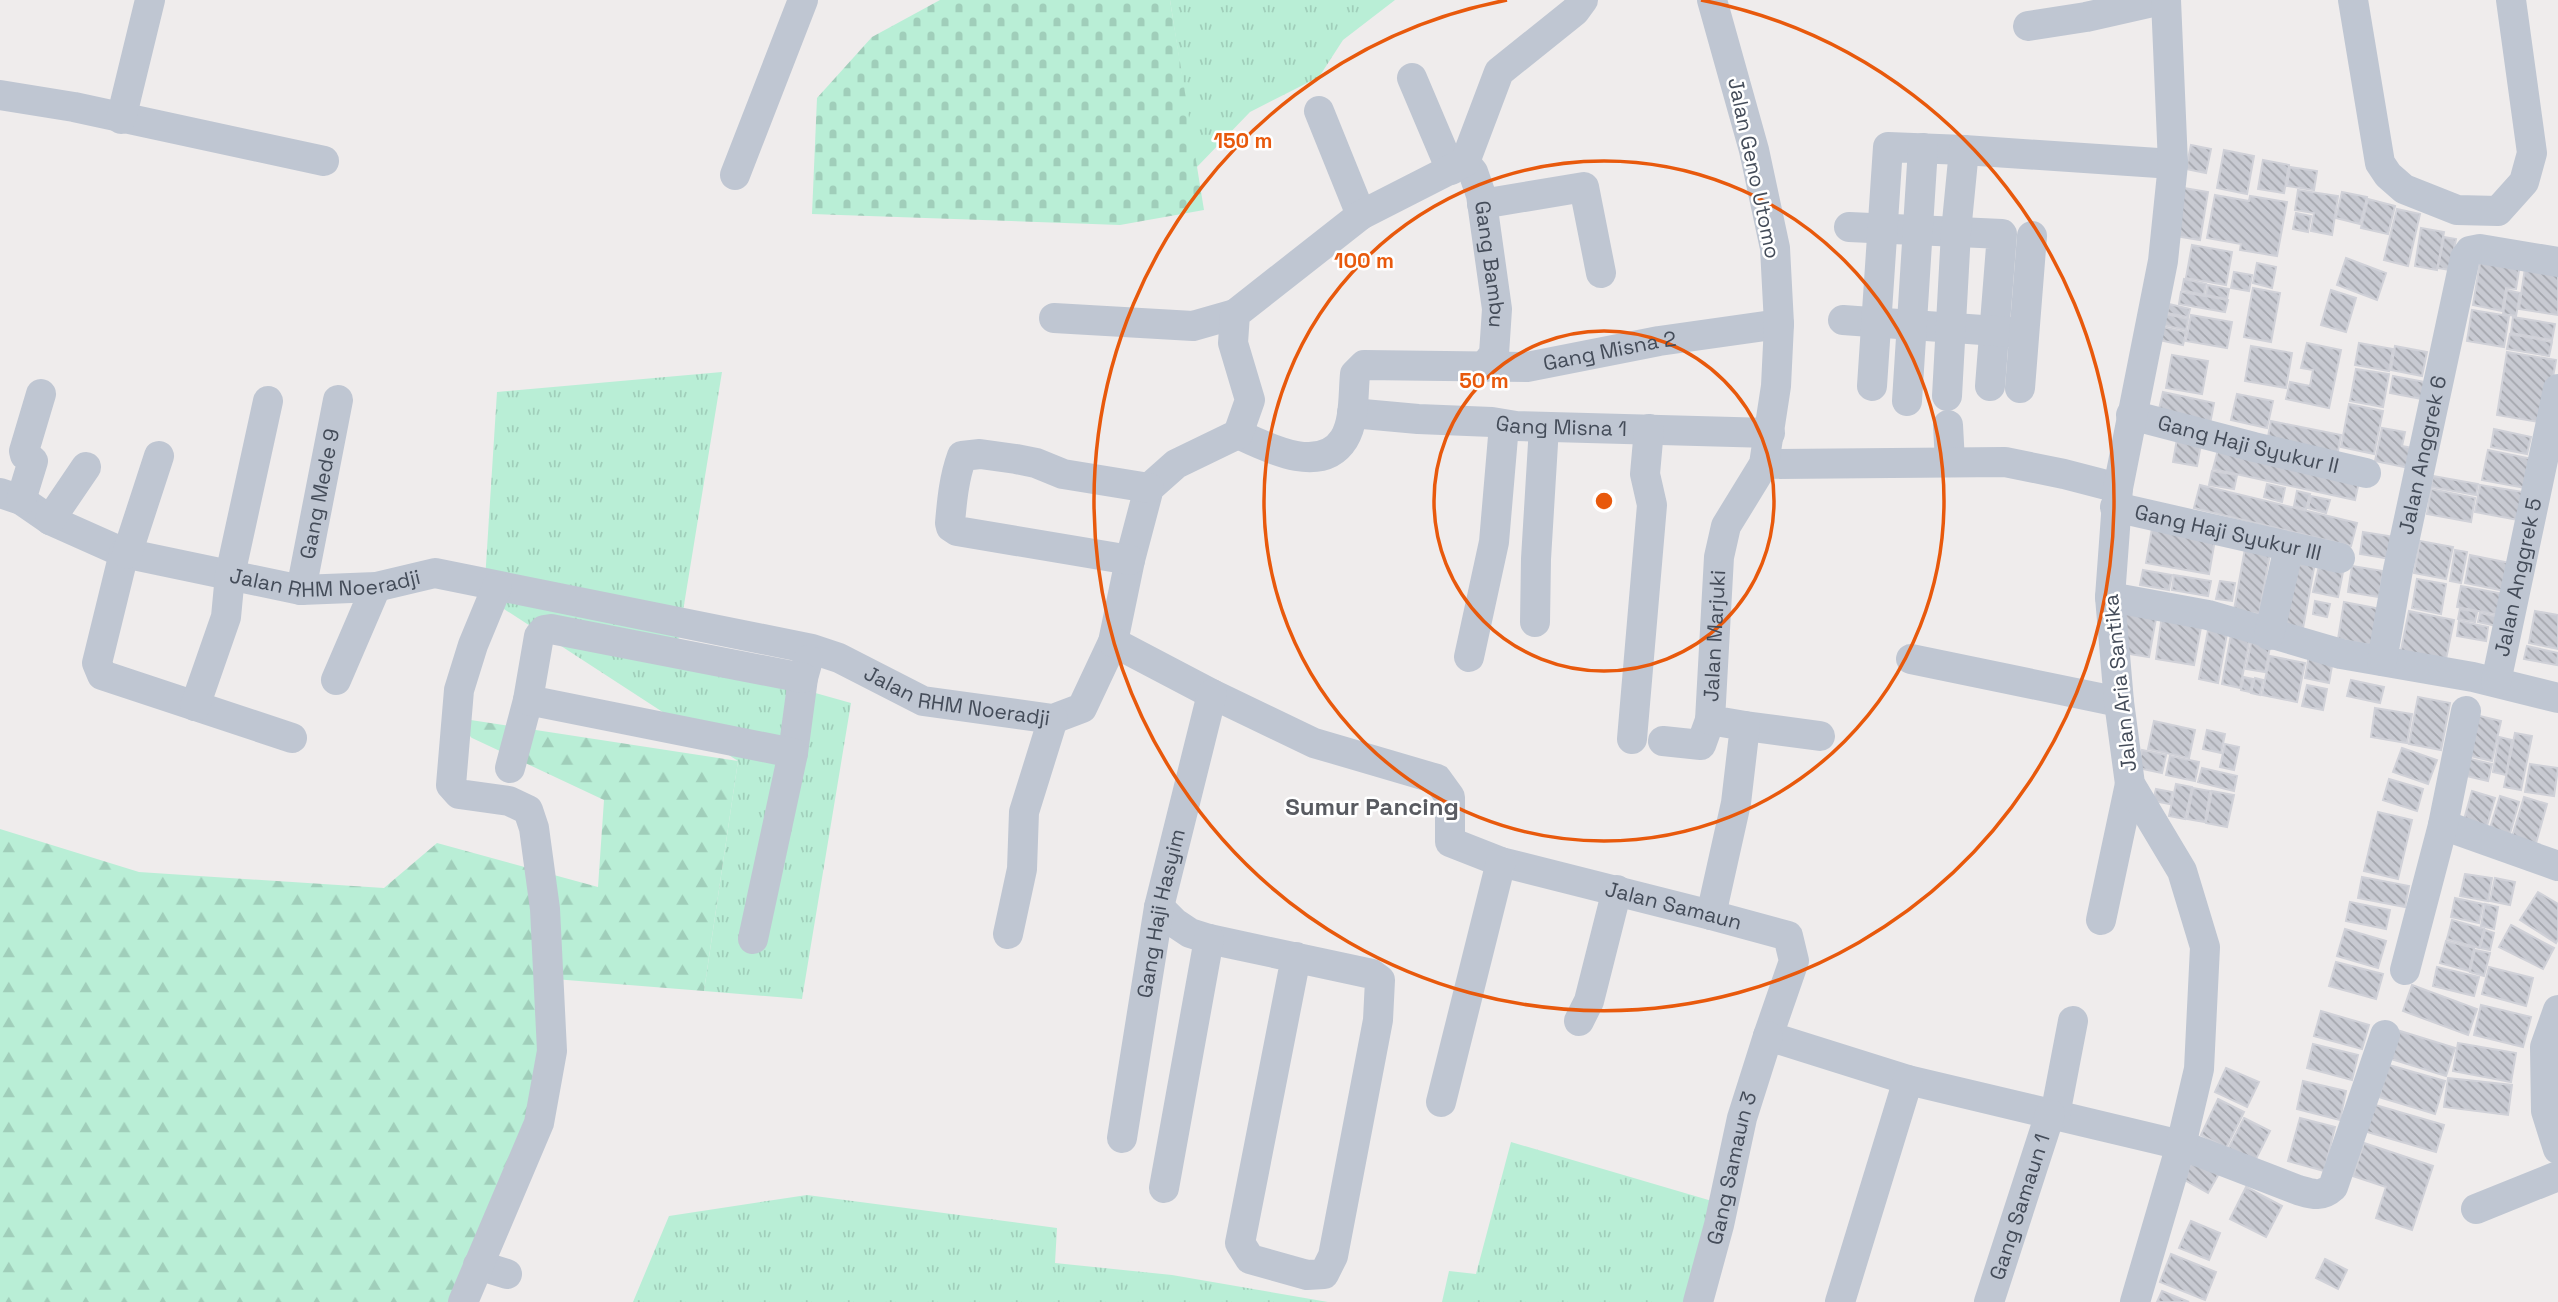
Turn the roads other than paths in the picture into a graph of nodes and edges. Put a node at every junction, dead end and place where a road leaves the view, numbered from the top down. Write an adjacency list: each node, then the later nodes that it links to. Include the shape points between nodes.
1 (150, 0): 12 (street)
2 (803, 0): 18 (street)
3 (1583, 0): 17 (street, via 1499,72)
4 (1712, 0): 32 (street, Jalan Geno Utomo, via 1754,150 1772,236)
5 (2163, 0): 8 (street); 16 (street, Jalan Aria Santika)
6 (2353, 0): 7 (street, via 2380,163 2388,175 2404,189 2457,210 2498,211 2525,182 2532,153)
7 (2511, 0)
8 (2028, 26)
9 (1412, 78): 17 (street, Gang Bambu)
10 (0, 95): 12 (street)
11 (1319, 111): 20 (street)
12 (121, 119): 15 (street)
13 (1923, 148): 14 (street); 22 (street, via 1888,147); 23 (street)
14 (1964, 150): 16 (street); 24 (street)
15 (324, 161)
16 (2173, 164): 48 (street, Jalan Aria Santika, via 2163,261)
17 (1458, 166): 19 (street, Gang Bambu, via 1477,182); 20 (street)
18 (735, 175)
19 (1482, 204): 27 (street, via 1584,187); 37 (street, Gang Bambu, via 1497,309 1494,354)
20 (1361, 215): 28 (street)
21 (1849, 227): 22 (street)
22 (1883, 229): 23 (street); 31 (street)
23 (1918, 230): 24 (street); 33 (street)
24 (1956, 232): 34 (street); 35 (street, via 2002,233)
25 (2032, 236): 36 (street)
26 (2558, 262): 79 (street, Jalan Anggrek 6, via 2480,248 2465,258)
27 (1601, 274)
28 (1235, 314): 29 (street, via 1193,326); 54 (street, via 1233,343 1250,400)
29 (1054, 318)
30 (1843, 320): 31 (street)
31 (1876, 322): 33 (street); 38 (street)
32 (1779, 324): 37 (street, Gang Misna 2, via 1527,367); 53 (street, Jalan Geno Utomo)
33 (1912, 325): 34 (street); 46 (street)
34 (1951, 327): 35 (street); 43 (street)
35 (1995, 331): 36 (street); 39 (street)
36 (2024, 333): 40 (street)
37 (1484, 367): 47 (street, Gang Misna 2, via 1364,365 1355,374)
38 (1872, 386)
39 (1990, 386)
40 (2020, 388)
41 (2558, 389): 82 (street, Jalan Anggrek 5)
42 (41, 394): 61 (street, via 24,451 33,461)
43 (1947, 396)
44 (338, 400): 71 (street, Gang Mede 9)
45 (268, 401): 68 (street)
46 (1907, 401)
47 (1352, 413): 49 (street, Gang Misna 1); 54 (street, Gang Misna 2, via 1344,439 1333,451 1311,458 1270,449)
48 (2131, 415): 59 (street, Gang Haji Syukur II); 62 (street, Jalan Aria Santika)
49 (1504, 425): 51 (street, Gang Misna 1); 77 (street, via 1494,542)
50 (1948, 425): 56 (street)
51 (1544, 427): 52 (street, Gang Misna 1); 73 (street)
52 (1649, 429): 53 (street, Gang Misna 1); 94 (street, via 1645,474 1652,505)
53 (1770, 433): 57 (street, Jalan Geno Utomo)
54 (1238, 434): 60 (street, via 1176,464)
55 (159, 456): 65 (street)
56 (1950, 462): 57 (street, Gang Haji Syukur III); 62 (street, Gang Haji Syukur III, via 2006,462 2064,474)
57 (1764, 464): 90 (street, Jalan Marjuki, via 1727,526 1719,557)
58 (86, 467): 63 (street)
59 (2366, 473)
60 (1149, 488): 67 (street, Jalan RHM Noeradji); 67 (street, via 980,454 962,456 953,490 951,527 957,531)
61 (10, 497): 63 (street, Jalan RHM Noeradji)
62 (2117, 498): 64 (street, Gang Haji Syukur III); 72 (street, Jalan Aria Santika)
63 (50, 520): 65 (street, Jalan RHM Noeradji)
64 (2289, 547): 66 (street, Gang Haji Syukur III); 74 (street)
65 (125, 554): 68 (street, Jalan RHM Noeradji); 87 (street, via 98,671 110,680)
66 (2340, 558)
67 (1130, 560): 75 (street, Jalan RHM Noeradji)
68 (230, 575): 71 (street, Jalan RHM Noeradji); 87 (street, via 226,617)
69 (376, 587): 70 (street, Jalan RHM Noeradji, via 435,573); 71 (street, Jalan RHM Noeradji); 81 (street)
70 (497, 587): 76 (street, Jalan RHM Noeradji); 125 (street, via 459,690 451,785 459,794 509,801 528,810 545,909 552,1051 539,1122)
71 (301, 590)
72 (2110, 597): 74 (street, via 2208,615); 86 (street, Jalan Aria Santika)
73 (1535, 622)
74 (2269, 635): 79 (street)
75 (1114, 642): 83 (street, Jalan Samaun); 89 (street, Jalan RHM Noeradji, via 1083,708)
76 (825, 653): 80 (street); 89 (street, Jalan RHM Noeradji, via 923,701)
77 (1469, 657)
78 (1910, 659): 86 (street)
79 (2382, 661): 82 (street)
80 (803, 678): 85 (street, via 551,629 539,636); 96 (street)
81 (336, 680)
82 (2496, 682): 84 (street)
83 (1212, 694): 100 (street, Jalan Samaun, via 1314,743 1437,779 1450,797 1450,842); 103 (street, Gang Haji Hasyim)
84 (2558, 698)
85 (528, 701): 96 (street); 97 (street)
86 (2119, 702): 98 (street, Jalan Aria Santika)
87 (195, 706): 93 (street)
88 (2466, 710): 99 (street)
89 (1053, 719): 106 (street, via 1024,812 1022,869)
90 (1710, 720): 91 (street, Jalan Marjuki); 95 (street, via 1701,745)
91 (1745, 726): 92 (street); 104 (street, Jalan Marjuki, via 1736,803)
92 (1820, 736)
93 (292, 738)
94 (1632, 739)
95 (1663, 741)
96 (793, 753): 107 (street)
97 (510, 768)
98 (2130, 784): 105 (street); 120 (street, Jalan Aria Santika, via 2182,871 2206,947 2199,1069)
99 (2443, 825): 101 (street); 110 (street)
100 (1501, 862): 102 (street, Jalan Samaun); 117 (street)
101 (2558, 866)
102 (1617, 890): 104 (street, Jalan Samaun); 112 (street, via 1589,1001)
103 (1159, 907): 108 (street, via 1190,933); 119 (street, Gang Haji Hasyim)
104 (1711, 915): 115 (street, Jalan Samaun, via 1788,936 1794,961)
105 (2101, 920)
106 (1008, 934)
107 (753, 939)
108 (1209, 939): 109 (street); 123 (street)
109 (1296, 957): 109 (street, via 1372,974 1380,980 1378,1020 1333,1256 1324,1274 1307,1275 1250,1259 1240,1243)
110 (2405, 970)
111 (2558, 1010): 121 (street, via 2545,1047 2546,1111)
112 (1579, 1021)
113 (2073, 1021): 118 (street, Gang Samaun 1)
114 (2385, 1035): 120 (street, via 2333,1187 2325,1194 2313,1195)
115 (1768, 1036): 116 (street); 128 (street, Gang Samaun 3, via 1742,1118)
116 (1908, 1080): 118 (street); 129 (street)
117 (1441, 1102)
118 (2052, 1114): 120 (street); 130 (street, Gang Samaun 1)
119 (1122, 1138)
120 (2181, 1145): 131 (street, Jalan Aria Santika)
121 (2558, 1149)
122 (2558, 1176): 124 (street)
123 (1164, 1188)
124 (2476, 1209)
125 (478, 1265): 126 (street); 127 (street)
126 (507, 1274)
127 (463, 1302)
128 (1698, 1302)
129 (1840, 1302)
130 (1989, 1302)
131 (2135, 1302)

